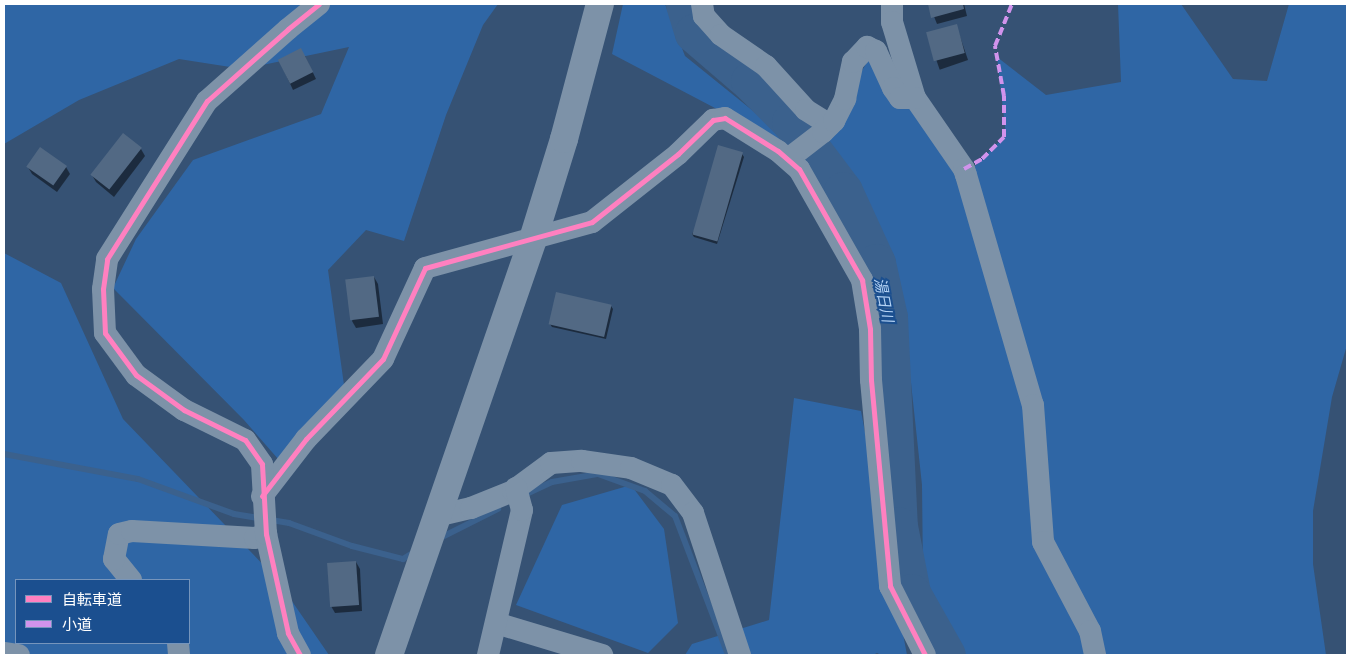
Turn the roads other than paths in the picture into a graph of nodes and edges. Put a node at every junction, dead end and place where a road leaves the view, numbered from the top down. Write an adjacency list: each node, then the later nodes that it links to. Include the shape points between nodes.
1 (319, 4): 10 (street, via 207,101 107,259 102,289 105,333 136,375 184,410 245,440 262,464)
2 (600, 4): 8 (street)
3 (702, 4): 6 (street, via 704,16 721,35 766,66 806,110)
4 (892, 4): 5 (street, via 892,22)
5 (915, 98): 6 (street, via 900,98 876,50 867,47 853,62 845,99); 23 (street, via 966,175 1033,405 1043,542 1090,631)
6 (830, 125): 7 (street)
7 (788, 159): 8 (street, via 725,118 713,120 678,154 592,222); 22 (street, via 799,169 862,280 870,329 871,380 890,586)
8 (534, 236): 10 (street, via 425,268 383,359 306,438); 11 (street)
9 (516, 488): 11 (street, via 471,508); 14 (street, via 522,510); 21 (street, via 551,463 582,461 631,468 672,485 693,513)
10 (262, 496): 12 (street)
11 (436, 516): 18 (street)
12 (266, 534): 13 (street, via 255,538 132,531 119,534 114,559); 17 (street, via 288,633)
13 (130, 579)
14 (496, 623): 19 (street); 20 (street)
15 (4, 653): 16 (street)
16 (19, 655)
17 (300, 655)
18 (389, 655)
19 (488, 655)
20 (602, 655)
21 (740, 655)
22 (925, 655)
23 (1095, 655)

